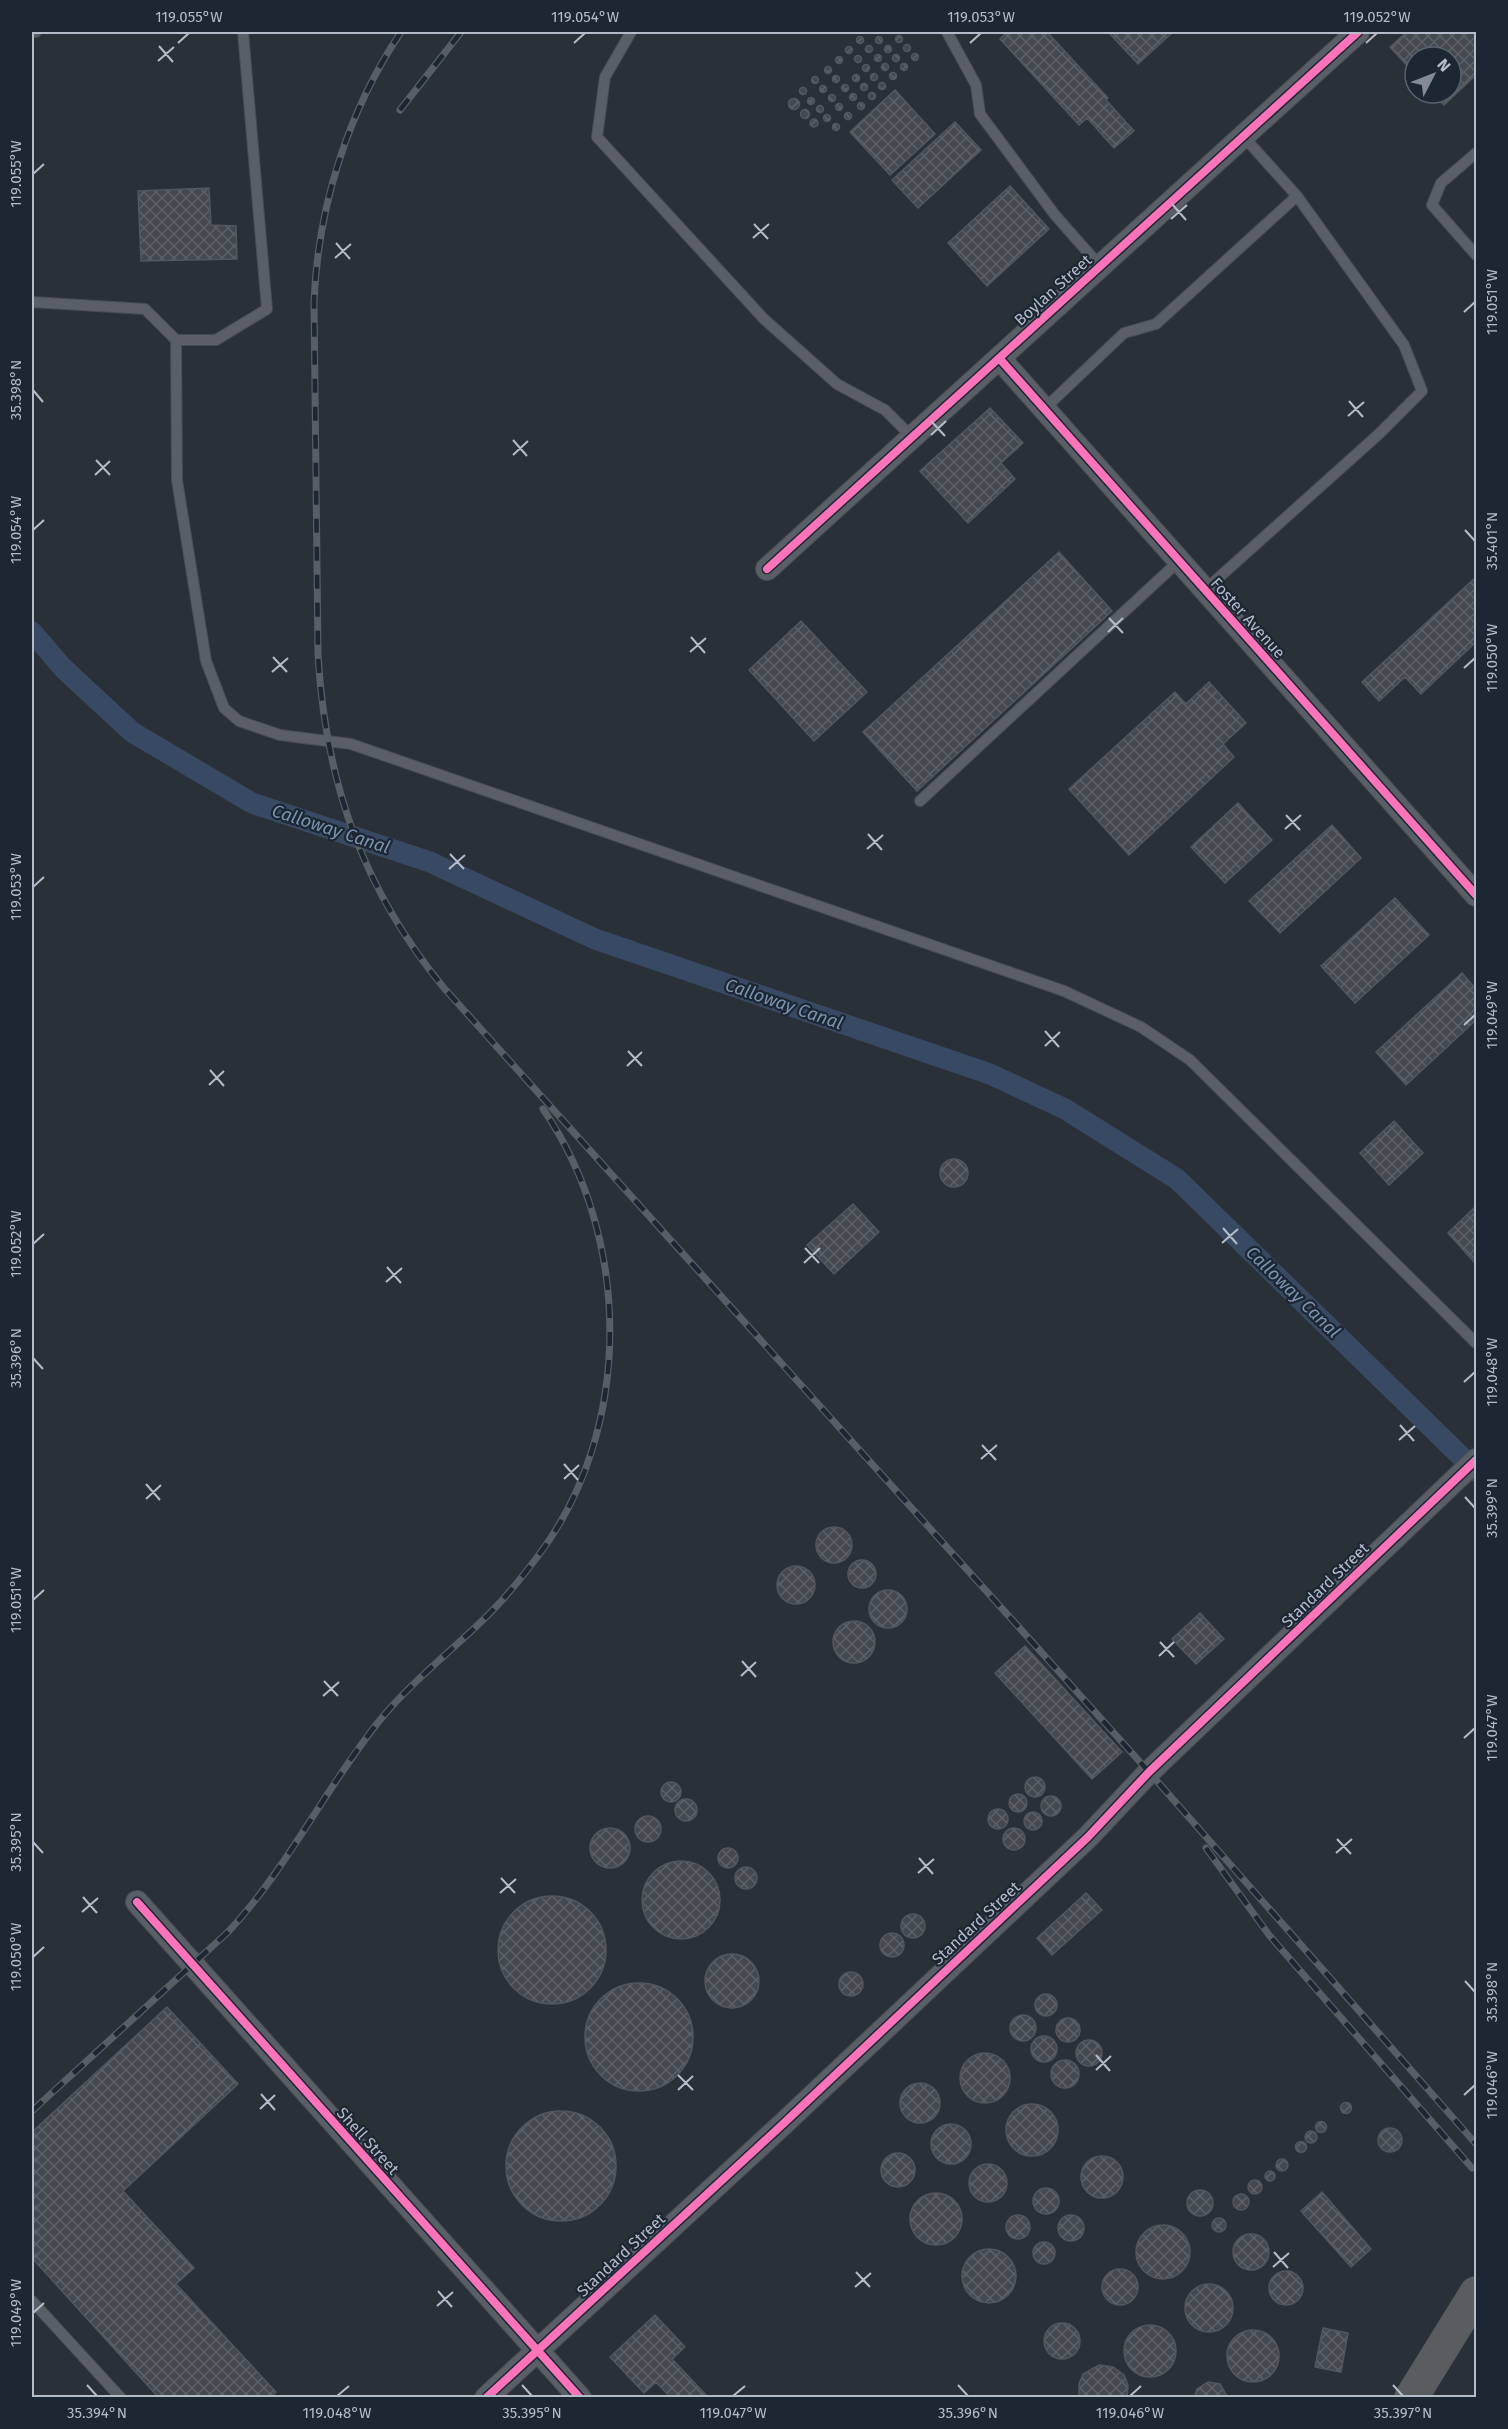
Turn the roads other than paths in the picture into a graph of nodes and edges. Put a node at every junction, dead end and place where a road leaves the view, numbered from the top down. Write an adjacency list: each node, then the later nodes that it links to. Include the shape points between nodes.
1 (32, 32): 2 (lane)
2 (36, 32)
3 (243, 32): 13 (lane, via 267,309 216,340)
4 (631, 32): 16 (lane, via 605,77 597,137 764,319 837,384 885,410)
5 (947, 32): 11 (lane, via 976,85 980,114 1055,215)
6 (1358, 32): 7 (street, Boylan Street)
7 (1243, 136): 9 (lane); 11 (street, Boylan Street)
8 (1476, 153): 10 (lane, via 1441,183 1432,205)
9 (1297, 196): 15 (lane, via 1156,324 1124,333); 19 (lane, via 1404,345 1422,391)
10 (1476, 255)
11 (1100, 266): 14 (street, Boylan Street)
12 (32, 302): 13 (lane, via 145,309)
13 (176, 340): 22 (lane, via 177,480 194,598 209,670 224,708 239,721 280,735 351,744 1064,991 1141,1027 1190,1060)
14 (999, 358): 15 (street, Foster Avenue); 16 (street, Boylan Street)
15 (1044, 409): 17 (street, Foster Avenue)
16 (912, 437): 18 (street, Boylan Street)
17 (1179, 561): 19 (street, Foster Avenue); 20 (lane)
18 (767, 569)
19 (1205, 590): 21 (street, Foster Avenue)
20 (920, 801)
21 (1476, 895)
22 (1476, 1343)
23 (1476, 1460): 27 (street, Standard Street, via 1149,1772 1079,1845)
24 (137, 1902): 27 (street, Shell Street)
25 (1476, 2293): 31 (highway)
26 (32, 2301): 28 (lane)
27 (537, 2350): 29 (street, Standard Street); 30 (street, Shell Street)
28 (121, 2397)
29 (486, 2397)
30 (580, 2397)
31 (1411, 2397)

